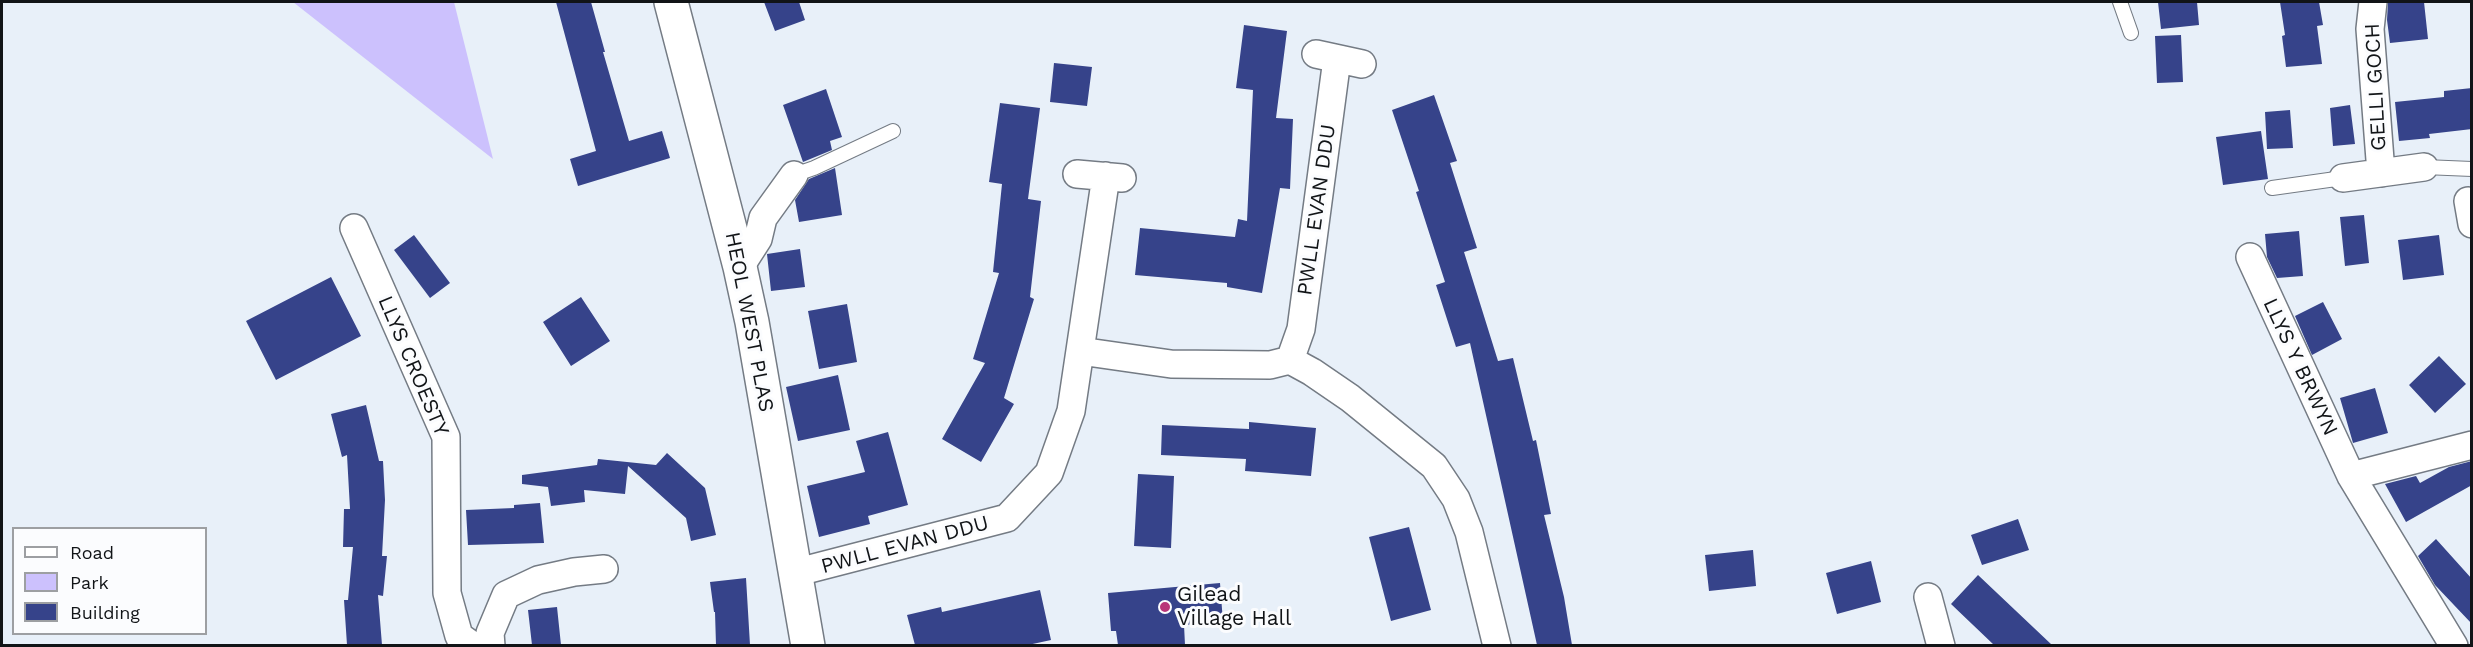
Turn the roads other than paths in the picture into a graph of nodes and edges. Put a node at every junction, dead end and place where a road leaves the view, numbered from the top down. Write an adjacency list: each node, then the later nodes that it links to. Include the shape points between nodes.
1 (2120, 2): 4 (lane)
2 (2373, 2): 9 (street, GELLI GOCH, via 2370,29)
3 (676, 3): 16 (street, HEOL WEST PLAS)
4 (2131, 33)
5 (1338, 59): 18 (street, PWLL EVAN DDU, via 1301,329)
6 (892, 131): 11 (lane)
7 (2424, 167): 8 (lane); 9 (street)
8 (2472, 169)
9 (2381, 173): 12 (street)
10 (1077, 174): 17 (street, PWLL EVAN DDU, via 1115,177)
11 (794, 175): 16 (street, via 762,218 758,239)
12 (2343, 178): 13 (lane)
13 (2272, 188)
14 (354, 228): 24 (street, LLYS CROESTY, via 446,437 447,594 459,636)
15 (2250, 257): 20 (street, LLYS Y BRWYN)
16 (740, 267): 22 (street, HEOL WEST PLAS)
17 (1080, 351): 18 (street, via 1171,364 1270,365); 22 (street, PWLL EVAN DDU, via 1071,411 1049,473 1006,518)
18 (1290, 360): 27 (street, via 1350,398 1434,466 1456,499 1469,532)
19 (2472, 445): 20 (street)
20 (2351, 476): 29 (street, LLYS Y BRWYN)
21 (604, 569): 25 (street, via 538,580 506,595 490,633)
22 (794, 573): 26 (street, HEOL WEST PLAS)
23 (1928, 597): 28 (street)
24 (473, 645)
25 (491, 645)
26 (808, 645)
27 (1497, 645)
28 (1941, 645)
29 (2454, 645)

